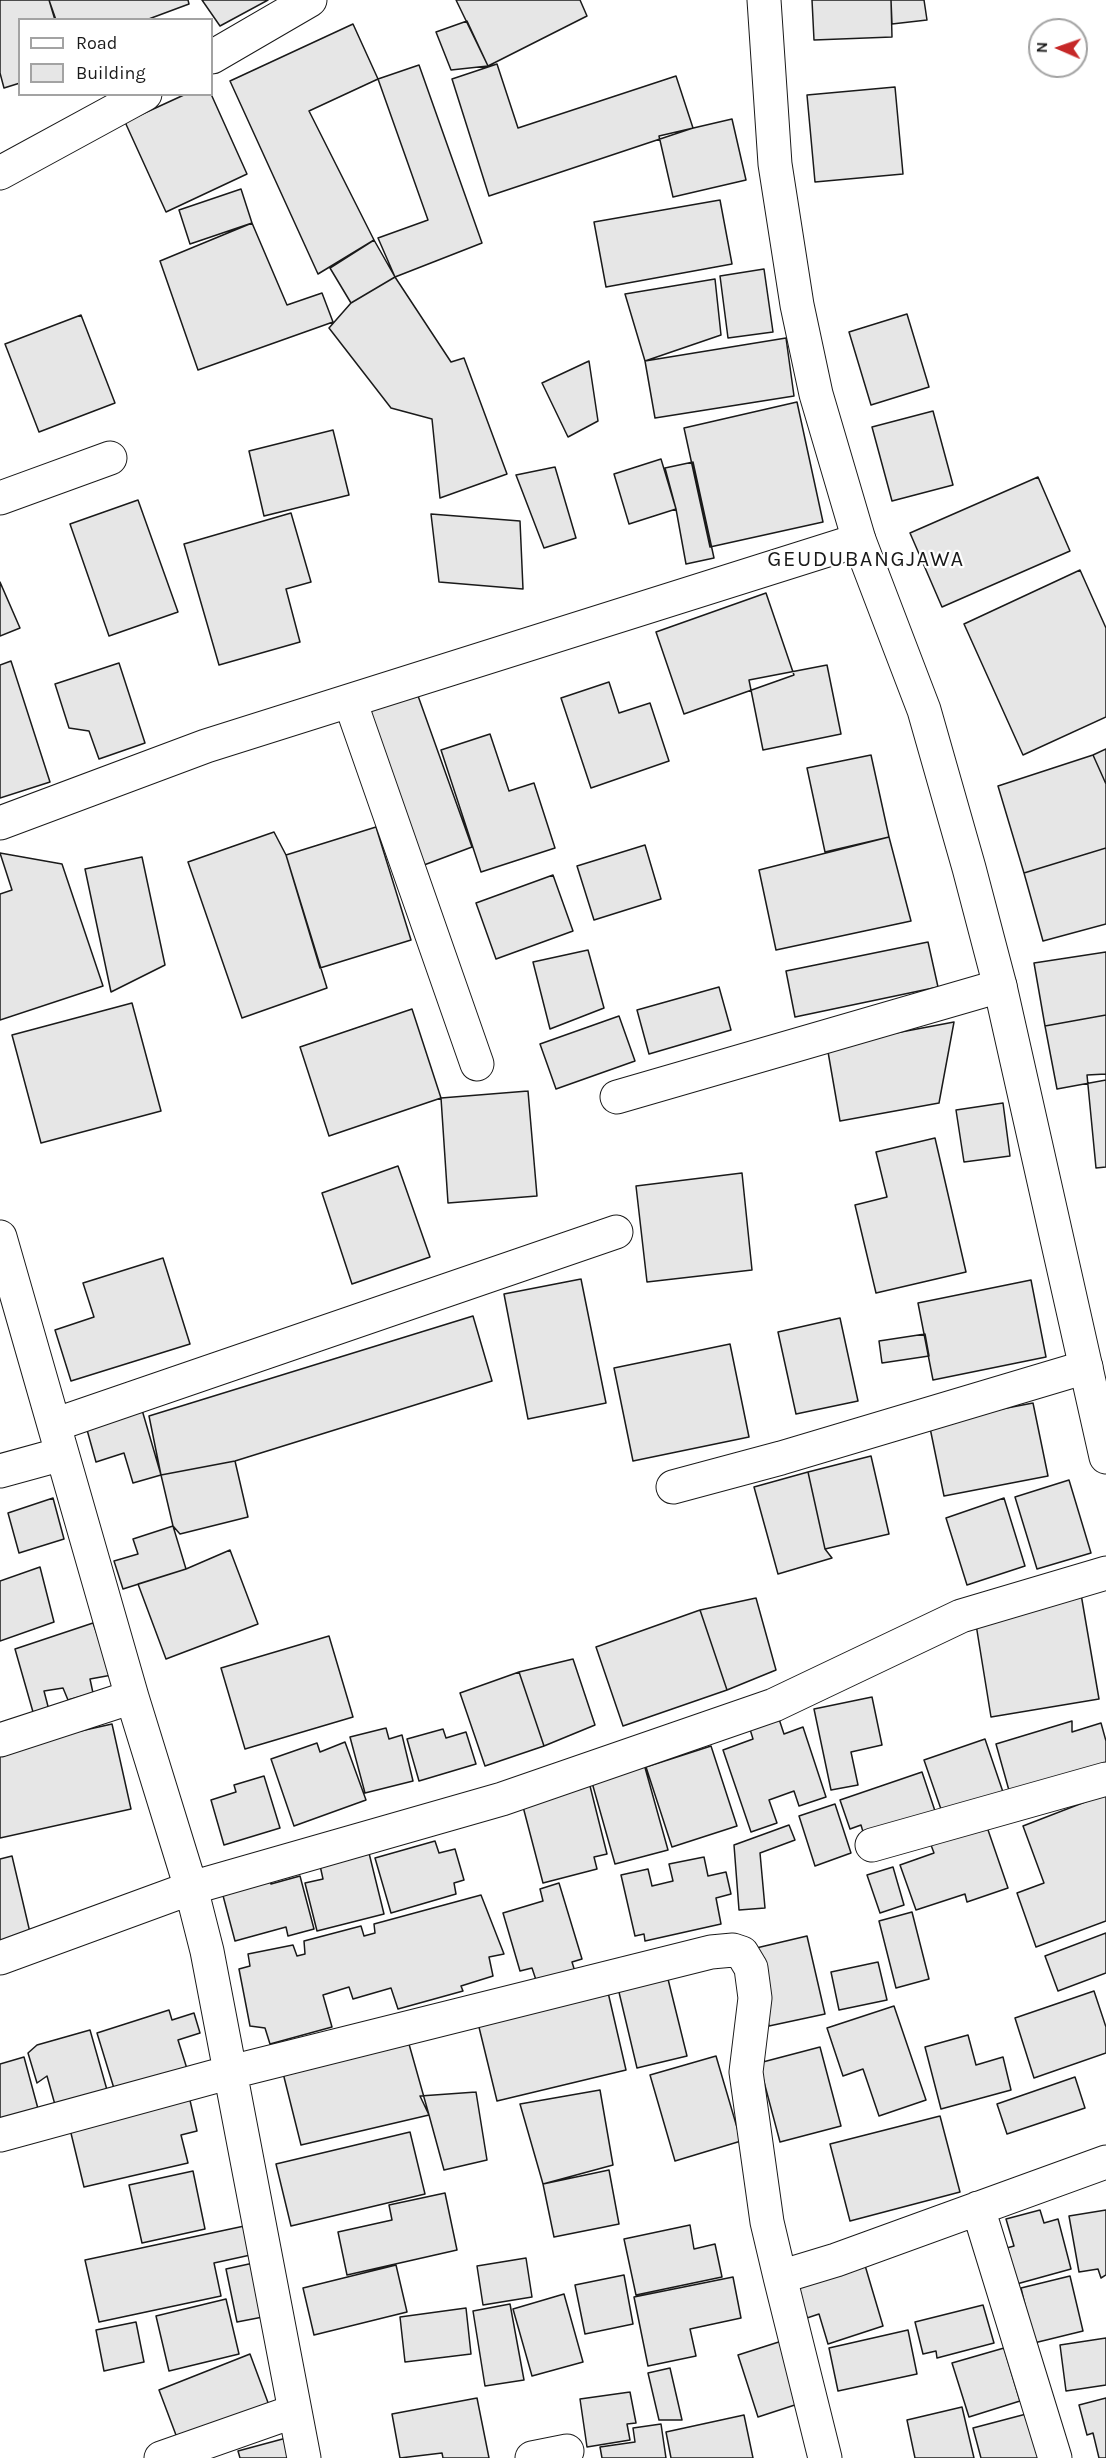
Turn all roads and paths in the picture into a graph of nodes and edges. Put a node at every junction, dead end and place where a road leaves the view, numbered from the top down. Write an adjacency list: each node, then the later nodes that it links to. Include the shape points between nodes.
1 (310, 0): 3 (street)
2 (764, 0): 8 (street, via 775,164 797,305 816,394)
3 (213, 56)
4 (140, 96): 5 (street)
5 (0, 172)
6 (110, 458): 7 (street)
7 (0, 498)
8 (859, 540): 9 (street); 11 (street, via 924,710)
9 (350, 701): 10 (street, via 206,746); 12 (street)
10 (0, 824)
11 (1000, 986): 13 (street); 16 (street)
12 (477, 1064)
13 (617, 1097)
14 (616, 1232): 17 (street)
15 (0, 1237): 17 (street)
16 (1086, 1367): 18 (street); 20 (street)
17 (58, 1439): 19 (street); 22 (street)
18 (1106, 1456)
19 (0, 1471)
20 (673, 1487)
21 (1106, 1573): 26 (street, via 961,1616 774,1705 502,1799)
22 (132, 1697): 23 (street); 26 (street)
23 (0, 1740)
24 (1106, 1779): 25 (street)
25 (872, 1845)
26 (191, 1888): 27 (street); 28 (street)
27 (0, 1958)
28 (231, 2072): 29 (street); 32 (street, via 711,1952 742,1953 751,1968 755,1998 746,2072 767,2222); 33 (street)
29 (0, 2135)
30 (1106, 2163): 31 (street)
31 (978, 2208): 32 (street); 39 (street)
32 (780, 2277): 38 (street)
33 (295, 2411): 35 (street); 36 (street)
34 (567, 2451): 37 (street)
35 (162, 2458)
36 (304, 2458)
37 (532, 2458)
38 (825, 2458)
39 (1055, 2458)

